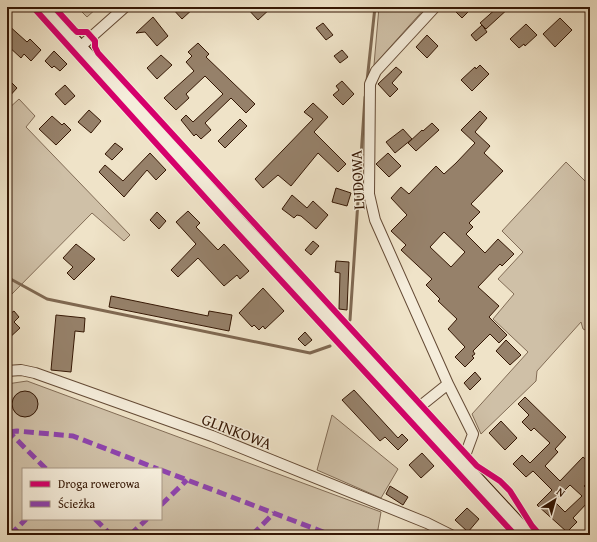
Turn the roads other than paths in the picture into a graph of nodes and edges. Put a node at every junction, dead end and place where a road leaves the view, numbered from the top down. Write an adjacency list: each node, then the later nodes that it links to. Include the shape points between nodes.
1 (44, 7): 4 (main road)
2 (125, 7): 4 (street)
3 (435, 7): 6 (street, LUDOWA, via 376,71 370,84 370,194 375,220)
4 (80, 47): 7 (main road)
5 (7, 371): 9 (street, GLINKOWA, via 35,373 212,436)
6 (448, 384): 7 (street); 8 (street, LUDOWA, via 473,434 466,453)
7 (413, 412): 8 (main road)
8 (458, 460): 10 (main road)
9 (451, 535)
10 (528, 535)

